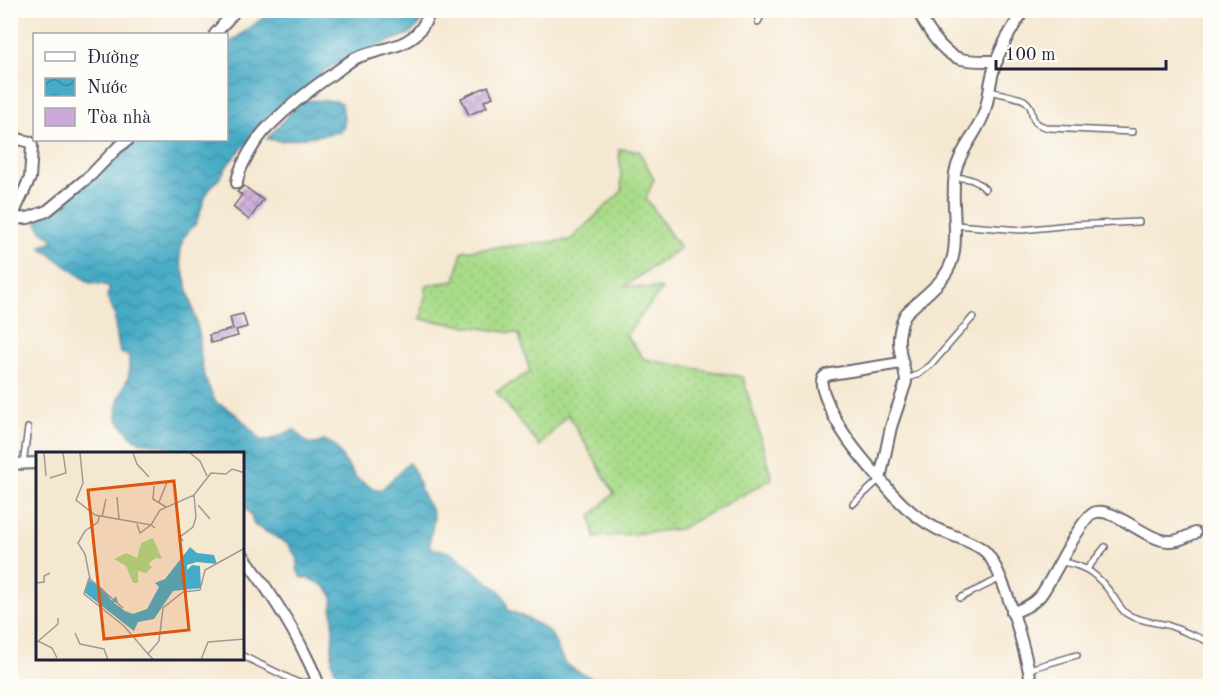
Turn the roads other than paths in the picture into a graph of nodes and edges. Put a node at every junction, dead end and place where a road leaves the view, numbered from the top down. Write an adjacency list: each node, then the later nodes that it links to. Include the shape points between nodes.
1 (236, 10): 7 (street)
2 (431, 10): 14 (street, via 419,31 405,42 356,58 300,98 263,133 237,176)
3 (764, 10): 6 (lane)
4 (918, 10): 8 (street, via 949,54)
5 (1024, 10): 8 (street)
6 (758, 22)
7 (216, 33)
8 (997, 61): 9 (street)
9 (990, 91): 10 (lane, via 1024,100 1039,126); 13 (street, via 982,118 960,156)
10 (1133, 132)
11 (18, 139): 16 (street, via 30,142 32,166)
12 (117, 144): 16 (street, via 91,175 47,211)
13 (955, 178): 15 (lane, via 971,179); 18 (street)
14 (237, 183)
15 (985, 189)
16 (11, 219)
17 (1139, 222): 18 (lane, via 1021,230)
18 (955, 225): 20 (street, via 953,260 901,323)
19 (973, 317): 21 (lane, via 931,365)
20 (901, 363): 21 (street); 26 (street, via 831,374 822,379 831,414)
21 (906, 379): 26 (street)
22 (28, 428): 25 (lane)
23 (36, 463): 25 (street)
24 (10, 464): 25 (street)
25 (23, 464)
26 (880, 479): 27 (lane); 33 (street, via 915,516 985,550)
27 (853, 504)
28 (1195, 533): 31 (street, via 1167,542 1112,515 1097,512 1082,525)
29 (1105, 547): 32 (lane)
30 (244, 556): 40 (street, via 299,642)
31 (1061, 562): 32 (lane); 35 (street, via 1040,596)
32 (1087, 569): 36 (lane, via 1127,614)
33 (1000, 578): 34 (lane); 35 (street)
34 (960, 598)
35 (1012, 614): 39 (street)
36 (1210, 642)
37 (1077, 655): 39 (lane)
38 (244, 656): 40 (lane, via 299,683)
39 (1029, 669): 41 (street)
40 (318, 682)
41 (1032, 687)

